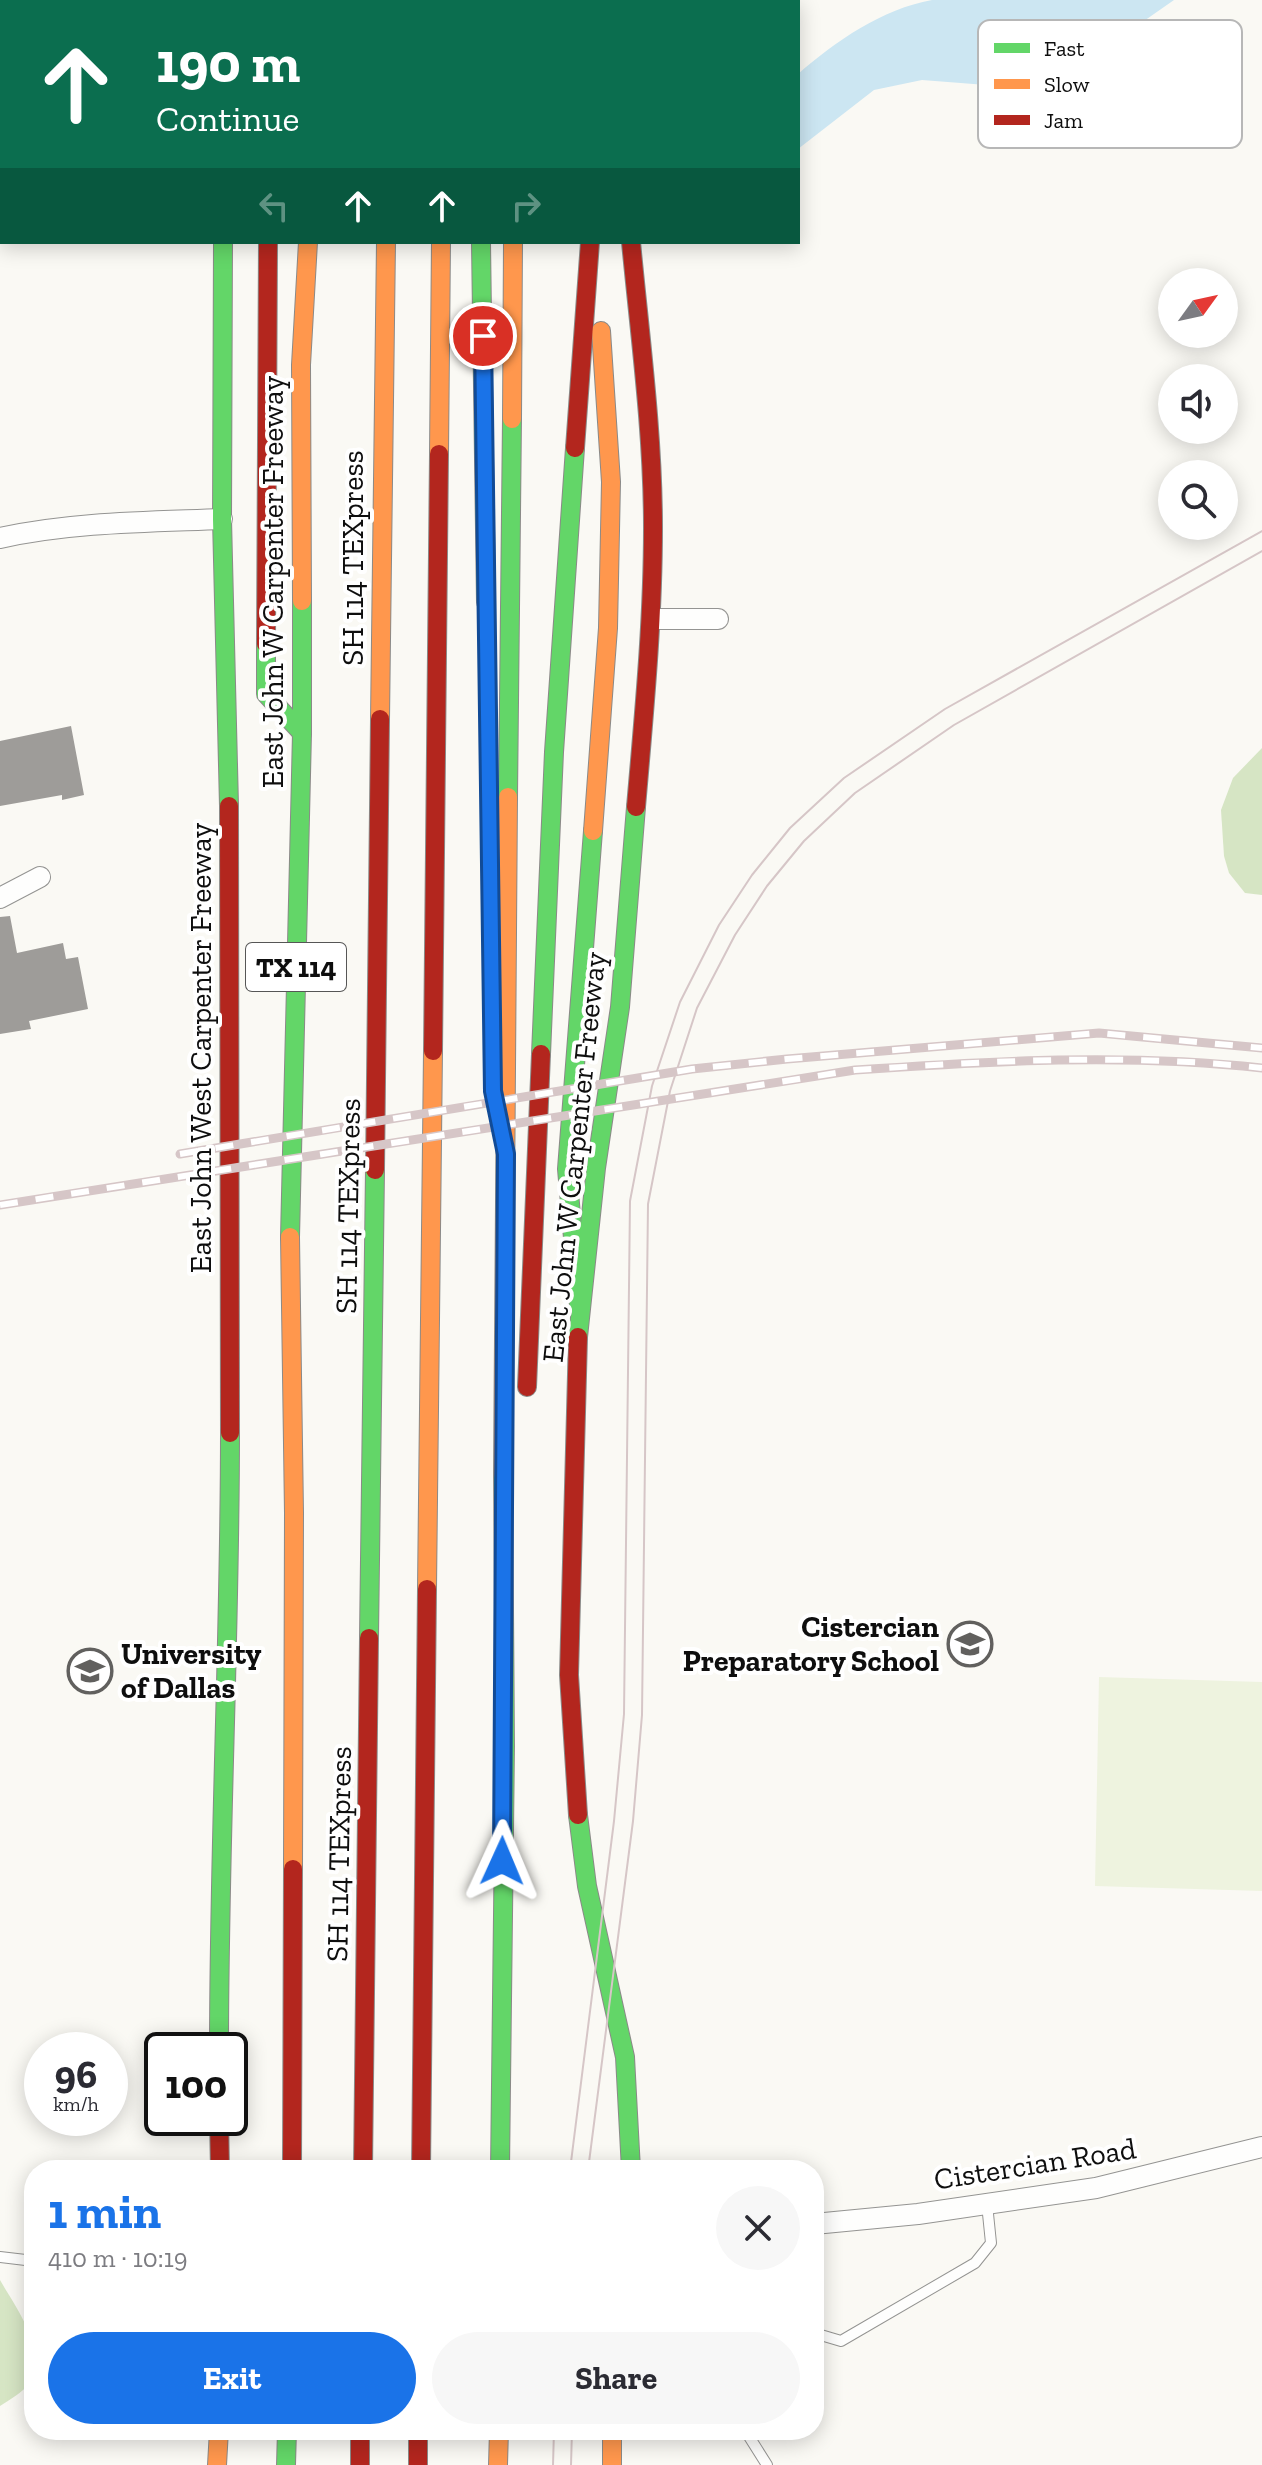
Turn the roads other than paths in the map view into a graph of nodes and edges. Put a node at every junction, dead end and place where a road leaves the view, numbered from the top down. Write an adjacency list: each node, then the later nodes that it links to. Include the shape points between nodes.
1 (223, 244): 11 (main road, East John W Carpenter Freeway)
2 (268, 244): 16 (main road, via 266,694)
3 (386, 244): 29 (main road, SH 114 TEXpress)
4 (441, 244): 30 (main road)
5 (481, 244): 13 (main road)
6 (513, 244): 21 (main road, East John W Carpenter Freeway)
7 (591, 244): 22 (main road, via 611,482 608,628 567,1169)
8 (591, 244): 23 (main road, via 554,752 526,1411)
9 (631, 244): 14 (main road, East John W Carpenter Freeway, via 650,445)
10 (310, 246): 16 (main road, East John W Carpenter Freeway / TX 114, via 301,365)
11 (222, 519): 12 (street, via 124,523); 17 (main road, East John W Carpenter Freeway)
12 (0, 538)
13 (487, 619)
14 (652, 619): 15 (street); 22 (main road, East John W Carpenter Freeway, via 620,1007)
15 (718, 619)
16 (302, 733): 28 (main road, East John W Carpenter Freeway / TX 114, via 290,1202)
17 (229, 788): 24 (main road, East John West Carpenter Freeway, via 230,1532)
18 (489, 792): 21 (main road, via 493,1091)
19 (40, 877): 20 (street)
20 (0, 898)
21 (506, 1154): 23 (main road, East John W Carpenter Freeway)
22 (579, 1307): 32 (main road, East John W Carpenter Freeway, via 569,1675 574,1779 587,1886 625,2057)
23 (503, 1457): 31 (main road, East John W Carpenter Freeway)
24 (219, 2032)
25 (219, 2136): 27 (main road)
26 (1262, 2147): 33 (street, Cistercian Road, via 1096,2188)
27 (220, 2160)
28 (292, 2160)
29 (363, 2160)
30 (421, 2160)
31 (500, 2160)
32 (630, 2160)
33 (987, 2204): 34 (street, Cistercian Road); 37 (lane, via 991,2243 975,2263 841,2341)
34 (824, 2223)
35 (0, 2257): 36 (lane)
36 (24, 2260)
37 (824, 2336)
38 (218, 2440): 45 (main road)
39 (287, 2440): 46 (main road)
40 (360, 2440): 47 (main road)
41 (418, 2440): 48 (main road)
42 (499, 2440): 49 (main road)
43 (612, 2440): 50 (main road)
44 (751, 2440): 51 (lane)
45 (217, 2465)
46 (286, 2465)
47 (360, 2465)
48 (418, 2465)
49 (498, 2465)
50 (612, 2465)
51 (767, 2465)

